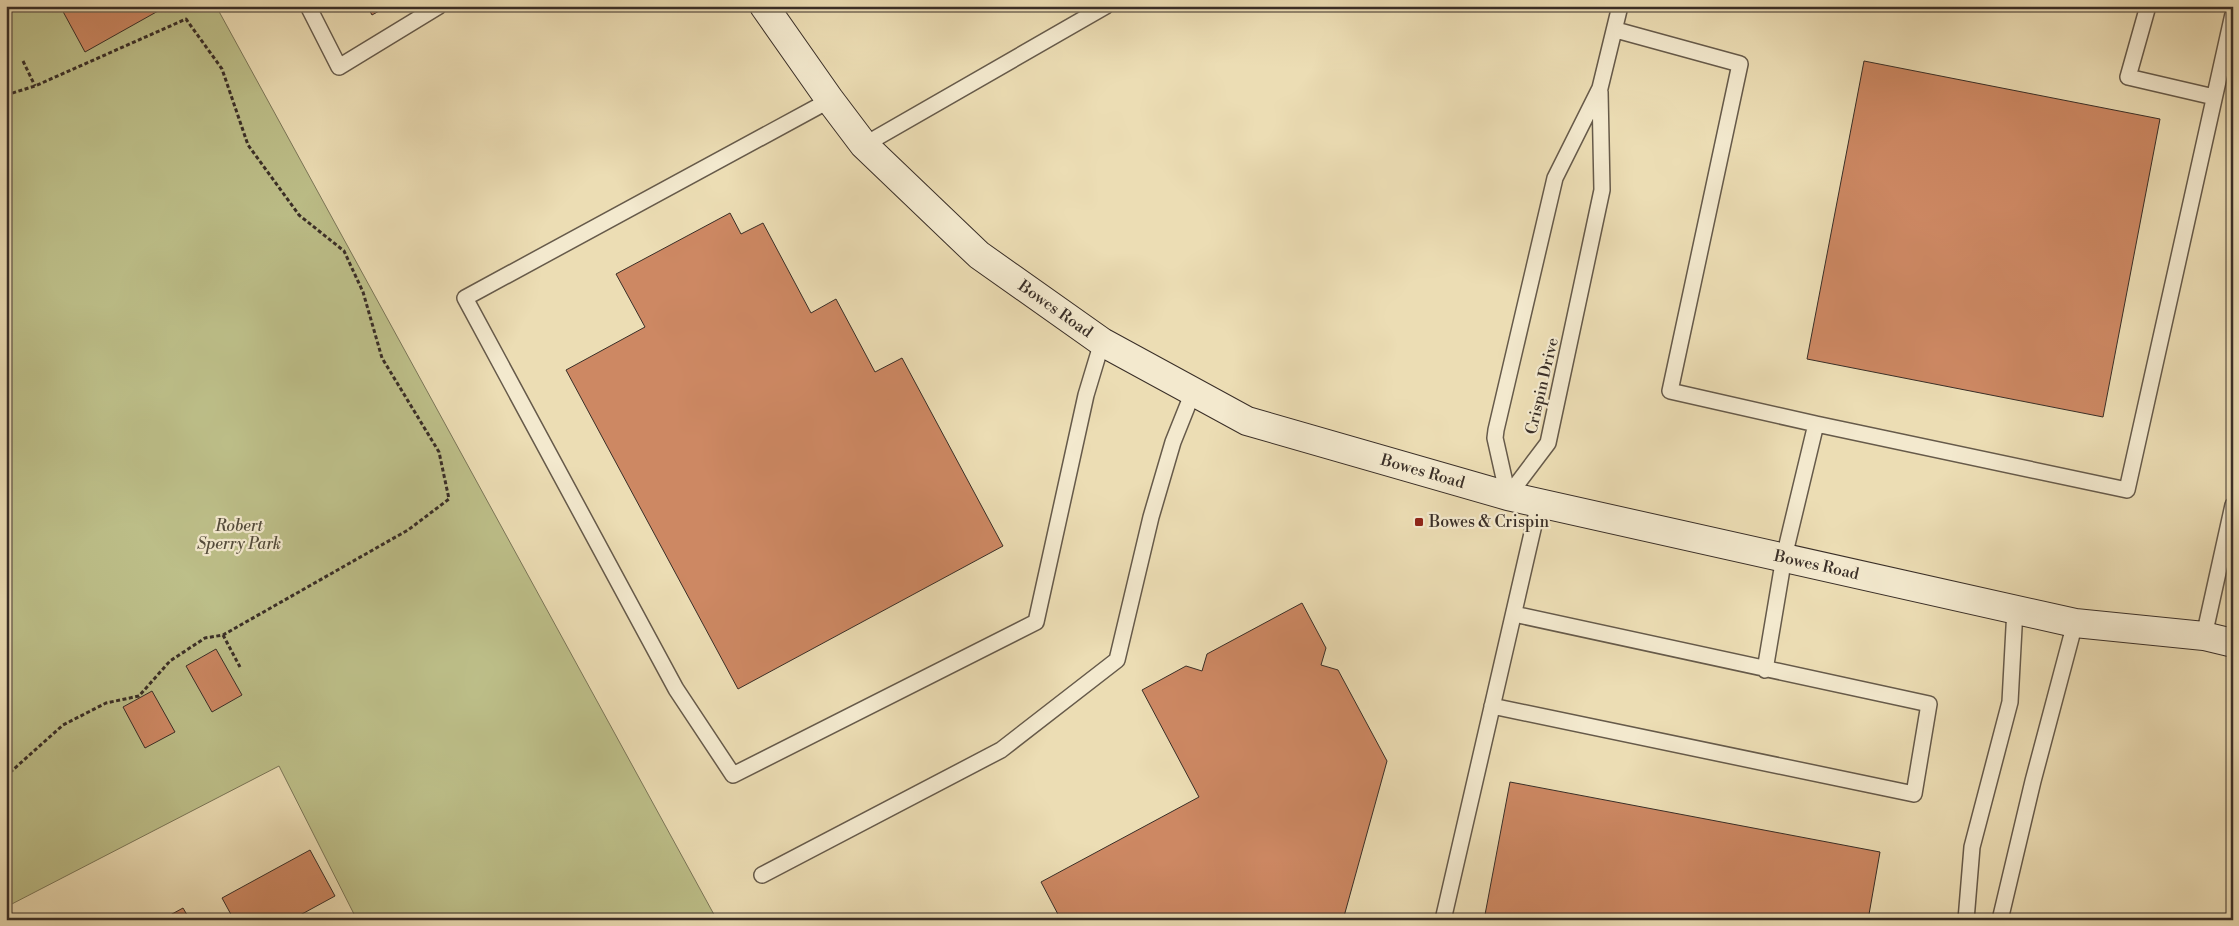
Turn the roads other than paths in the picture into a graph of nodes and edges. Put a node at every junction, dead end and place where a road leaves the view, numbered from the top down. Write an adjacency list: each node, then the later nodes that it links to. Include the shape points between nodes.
1 (308, 6): 2 (lane, via 339,67)
2 (439, 6)
3 (764, 6): 11 (main road, Bowes Road)
4 (1106, 6): 12 (lane)
5 (1620, 6): 8 (lane, Crispin Drive)
6 (2148, 6): 10 (lane, via 2128,77)
7 (2233, 14): 10 (lane)
8 (1616, 30): 9 (lane, Crispin Drive); 15 (lane, via 1740,64 1670,391)
9 (1600, 88): 16 (lane, Crispin Drive, via 1555,178 1496,430); 16 (lane, Crispin Drive, via 1602,190 1548,443)
10 (2214, 97): 15 (lane, via 2127,490)
11 (830, 100): 12 (main road, Bowes Road); 13 (lane, via 466,298 676,689 733,775 1036,622 1086,395)
12 (864, 145): 13 (main road, Bowes Road, via 978,254)
13 (1102, 342): 14 (main road, Bowes Road)
14 (1193, 392): 16 (main road, Bowes Road, via 1247,421); 27 (lane, via 1173,442 1151,517 1117,660 1001,750)
15 (1816, 424): 19 (lane)
16 (1508, 496): 17 (main road, Bowes Road)
17 (1539, 503): 19 (main road, Bowes Road); 21 (lane)
18 (2233, 505): 23 (lane)
19 (1784, 557): 20 (main road, Bowes Road); 25 (lane)
20 (2015, 609): 22 (main road, Bowes Road); 29 (lane, via 2010,702 1972,847)
21 (1514, 614): 25 (lane); 26 (lane)
22 (2076, 623): 23 (main road, Bowes Road); 30 (lane)
23 (2204, 636): 24 (main road, Bowes Road)
24 (2233, 643)
25 (1765, 670): 26 (lane, via 1929,704 1914,794)
26 (1492, 706): 28 (lane)
27 (762, 875)
28 (1443, 920)
29 (1966, 920)
30 (2000, 920)

